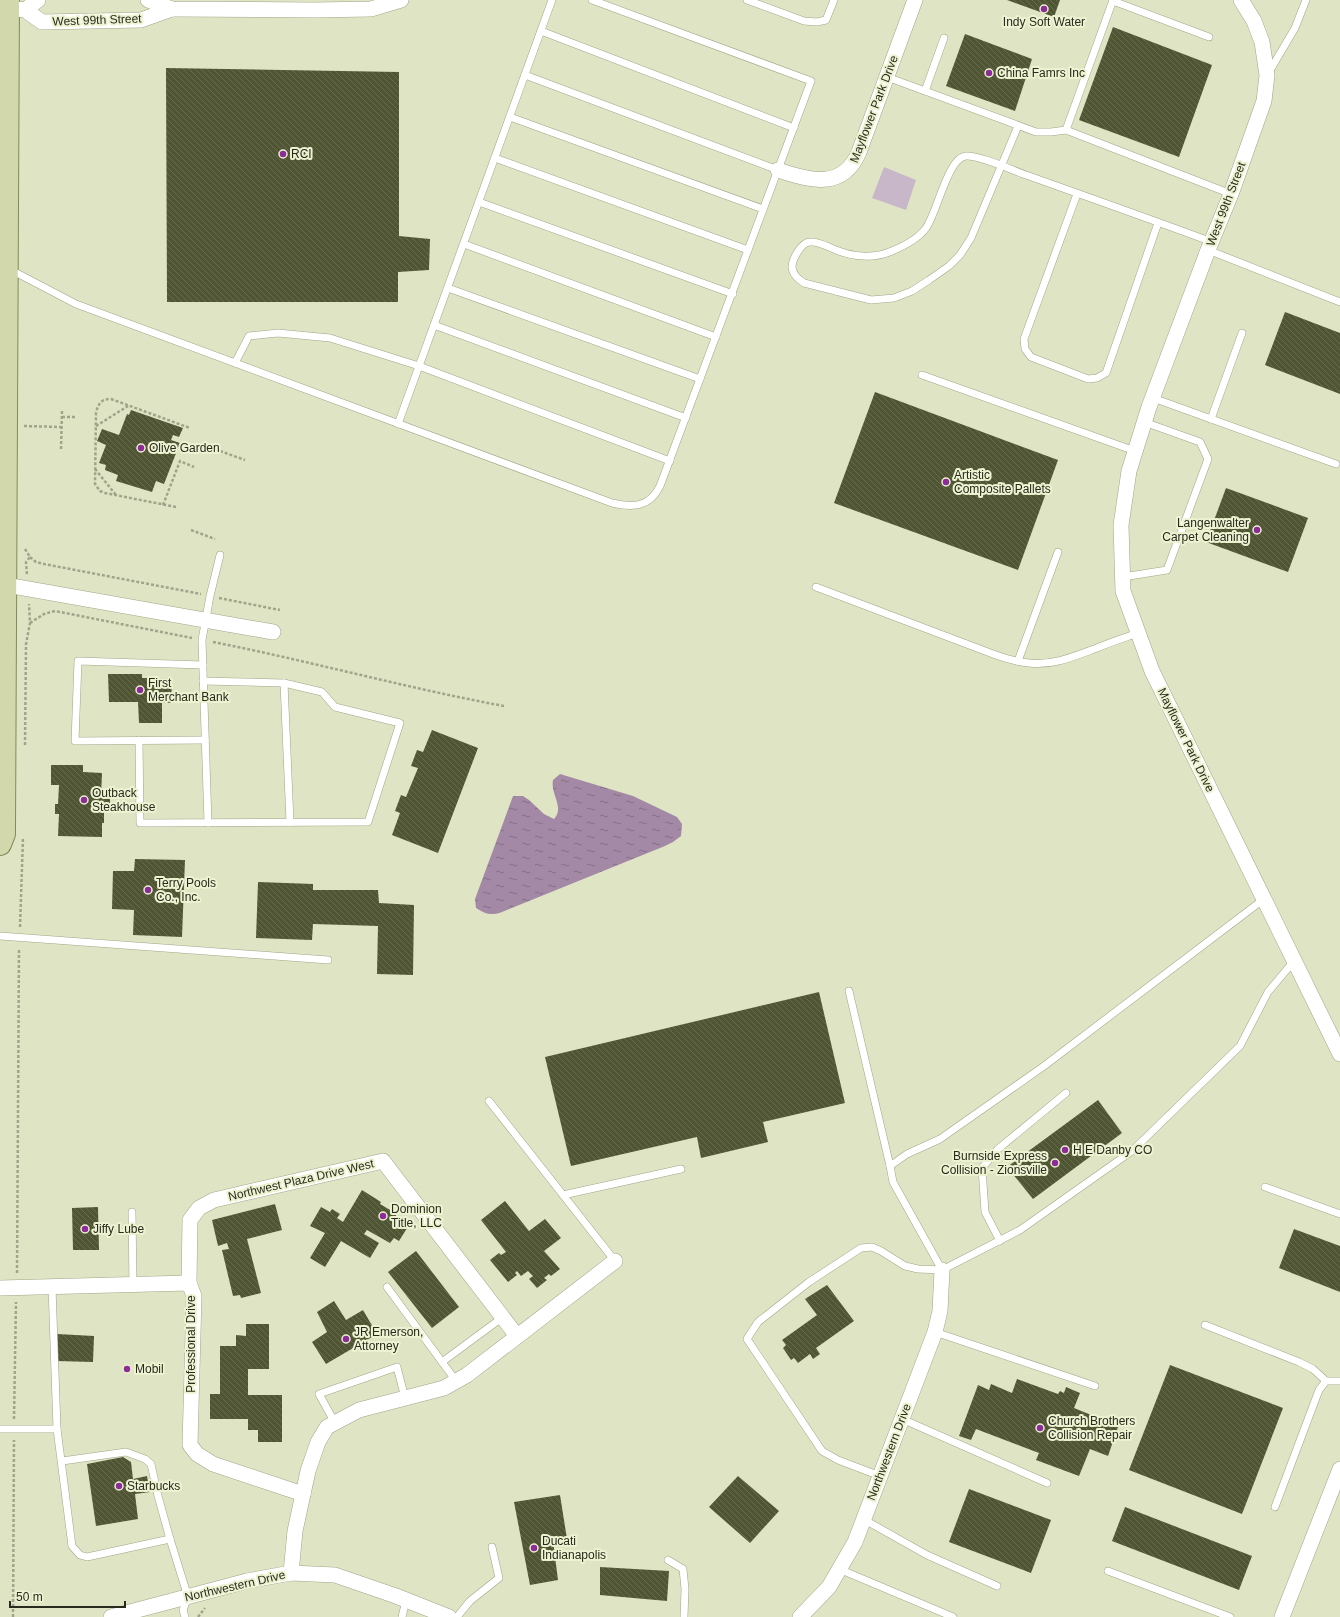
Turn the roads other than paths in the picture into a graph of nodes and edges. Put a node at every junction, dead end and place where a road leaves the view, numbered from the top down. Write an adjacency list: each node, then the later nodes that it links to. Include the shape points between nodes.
1 (38, 0): 14 (street)
2 (148, 0): 12 (street, West 99th Street)
3 (401, 0): 13 (street, West 99th Street, via 371,9)
4 (552, 0): 15 (lane)
5 (592, 0): 24 (lane, via 811,81)
6 (747, 0): 7 (lane, via 811,22 826,20)
7 (834, 0)
8 (915, 0): 20 (street, Mayflower Park Drive)
9 (1113, 0): 16 (lane); 25 (lane)
10 (1241, 0): 19 (street, West 99th Street, via 1260,37)
11 (1306, 0): 19 (lane, via 1295,28)
12 (172, 4): 13 (street, West 99th Street); 14 (street, West 99th Street, via 141,20 42,22)
13 (315, 5)
14 (10, 6): 37 (main road)
15 (540, 31): 18 (lane); 24 (lane)
16 (1209, 37)
17 (944, 38): 21 (lane)
18 (525, 75): 22 (lane); 28 (lane)
19 (1266, 75): 30 (street, West 99th Street, via 1261,111)
20 (887, 77): 21 (lane); 28 (street, Mayflower Park Drive, via 860,152 849,170 821,180 799,177)
21 (925, 91): 23 (lane)
22 (510, 117): 26 (lane); 32 (lane)
23 (1018, 126): 25 (lane, via 1036,132); 27 (lane)
24 (794, 128): 28 (lane)
25 (1066, 130): 30 (lane)
26 (495, 158): 31 (lane); 36 (lane)
27 (1000, 166): 27 (lane, via 971,156 963,156 956,161 926,229 903,246 883,255 864,257 808,242 801,246 798,252 792,265 793,273 804,283 871,300 894,298 912,291 949,266 960,255 971,238); 29 (lane)
28 (778, 170): 32 (lane)
29 (1077, 194): 33 (lane); 33 (lane, via 1024,339 1025,349 1031,357 1088,379 1106,373)
30 (1231, 194): 35 (street, West 99th Street)
31 (479, 202): 34 (lane); 39 (lane)
32 (764, 209): 36 (lane)
33 (1158, 222): 35 (lane)
34 (464, 244): 38 (lane); 43 (lane)
35 (1210, 246): 40 (lane); 48 (street, West 99th Street)
36 (748, 250): 39 (lane)
37 (7, 268): 44 (lane, via 76,304); 59 (main road)
38 (448, 288): 41 (lane); 47 (lane)
39 (733, 294): 43 (lane)
40 (1340, 302)
41 (434, 325): 45 (lane); 49 (lane)
42 (1242, 333): 50 (lane)
43 (716, 337): 47 (lane)
44 (235, 363): 45 (lane, via 249,336 278,333 330,338); 52 (lane)
45 (419, 366): 52 (lane); 54 (lane)
46 (922, 375): 53 (lane)
47 (700, 379): 49 (lane)
48 (1151, 402): 50 (lane); 51 (street, Mayflower Park Drive)
49 (686, 418): 54 (lane)
50 (1211, 419): 55 (lane)
51 (1144, 422): 53 (street, Mayflower Park Drive); 58 (lane, via 1200,442 1208,460 1167,570)
52 (398, 424): 54 (lane, via 621,505 640,504 653,497)
53 (1135, 450): 58 (street, Mayflower Park Drive, via 1129,471 1121,525)
54 (670, 461)
55 (1336, 464)
56 (1058, 552): 64 (lane)
57 (220, 555): 61 (lane)
58 (1123, 577): 63 (street, Mayflower Park Drive, via 1123,591)
59 (2, 585): 61 (street); 72 (main road, via 4,834)
60 (816, 587): 64 (lane)
61 (206, 619): 62 (street); 65 (lane, via 202,640)
62 (273, 632)
63 (1138, 633): 64 (lane, via 1059,662); 73 (street, Mayflower Park Drive, via 1152,671)
64 (1018, 662)
65 (203, 664): 66 (lane); 68 (lane, via 78,661 75,741)
66 (203, 681): 67 (lane); 69 (lane)
67 (284, 683): 70 (lane); 70 (lane, via 322,692 335,707 400,723 368,822)
68 (139, 740): 69 (lane); 71 (lane, via 140,823)
69 (205, 740): 71 (lane)
70 (290, 822): 71 (lane)
71 (208, 823)
72 (0, 844)
73 (1264, 899): 76 (street, Mayflower Park Drive); 81 (lane, via 1044,1066 940,1139 907,1154)
74 (0, 936): 75 (lane)
75 (328, 960)
76 (1294, 961): 78 (street, Mayflower Park Drive); 87 (lane, via 1268,992 1240,1046 1137,1145 1020,1230)
77 (849, 991): 81 (lane)
78 (1340, 1054)
79 (1066, 1093): 87 (lane, via 998,1149 982,1168 984,1212)
80 (489, 1101): 84 (lane)
81 (890, 1166): 89 (lane, via 893,1182)
82 (681, 1169): 84 (lane)
83 (1264, 1186): 86 (lane)
84 (563, 1195): 88 (lane)
85 (132, 1212): 91 (lane)
86 (1340, 1214)
87 (1000, 1241): 89 (lane)
88 (615, 1261): 98 (street)
89 (942, 1270): 97 (street, Northwestern Drive, via 940,1311); 111 (lane, via 905,1266 881,1250 872,1247 861,1248 809,1282 758,1322 748,1340 822,1451)
90 (189, 1283): 91 (street, Professional Drive); 95 (street, Northwest Plaza Drive West, via 190,1220 199,1208 214,1200 383,1161); 113 (street, Professional Drive, via 194,1296 190,1445 197,1454 213,1464)
91 (133, 1285): 92 (street, Professional Drive)
92 (52, 1287): 94 (street, Professional Drive); 107 (lane)
93 (387, 1287): 99 (lane)
94 (0, 1288)
95 (503, 1317): 98 (street, Northwest Plaza Drive West); 99 (lane)
96 (1205, 1326): 101 (lane, via 1299,1362 1313,1369)
97 (935, 1332): 103 (lane); 105 (street, Northwestern Drive)
98 (517, 1336): 100 (street)
99 (442, 1362): 100 (lane)
100 (456, 1381): 104 (street, via 444,1388)
101 (1326, 1381): 102 (lane); 114 (lane, via 1319,1390)
102 (1340, 1381)
103 (1095, 1386)
104 (406, 1398): 106 (street, via 359,1410); 106 (lane, via 397,1367 319,1394)
105 (902, 1419): 111 (street, Northwestern Drive); 112 (lane)
106 (335, 1423): 113 (street, via 327,1427 318,1442)
107 (57, 1429): 108 (lane); 109 (lane)
108 (0, 1430)
109 (62, 1461): 116 (lane, via 126,1452 145,1459 151,1464); 116 (lane, via 72,1546 80,1554 87,1557)
110 (1340, 1469): 134 (street)
111 (880, 1476): 115 (street, Northwestern Drive)
112 (1047, 1483)
113 (303, 1494): 121 (street, via 295,1531)
114 (1275, 1507)
115 (864, 1520): 119 (street, Northwestern Drive); 122 (lane, via 927,1555)
116 (170, 1539): 123 (lane)
117 (492, 1547): 129 (lane, via 499,1578 470,1601)
118 (668, 1560): 130 (lane, via 683,1569)
119 (839, 1569): 131 (street, Northwestern Drive, via 829,1587); 132 (lane)
120 (1108, 1571): 133 (lane)
121 (291, 1573): 123 (street, Northwestern Drive, via 247,1581); 124 (street, Northwestern Drive, via 335,1576)
122 (997, 1586)
123 (188, 1597): 125 (street, Northwestern Drive); 126 (lane, via 183,1610)
124 (406, 1600): 127 (lane); 128 (street, Northwestern Drive)
125 (111, 1617)
126 (185, 1617)
127 (402, 1617)
128 (449, 1617)
129 (457, 1617)
130 (684, 1617)
131 (800, 1617)
132 (953, 1617)
133 (1230, 1617)
134 (1282, 1617)

